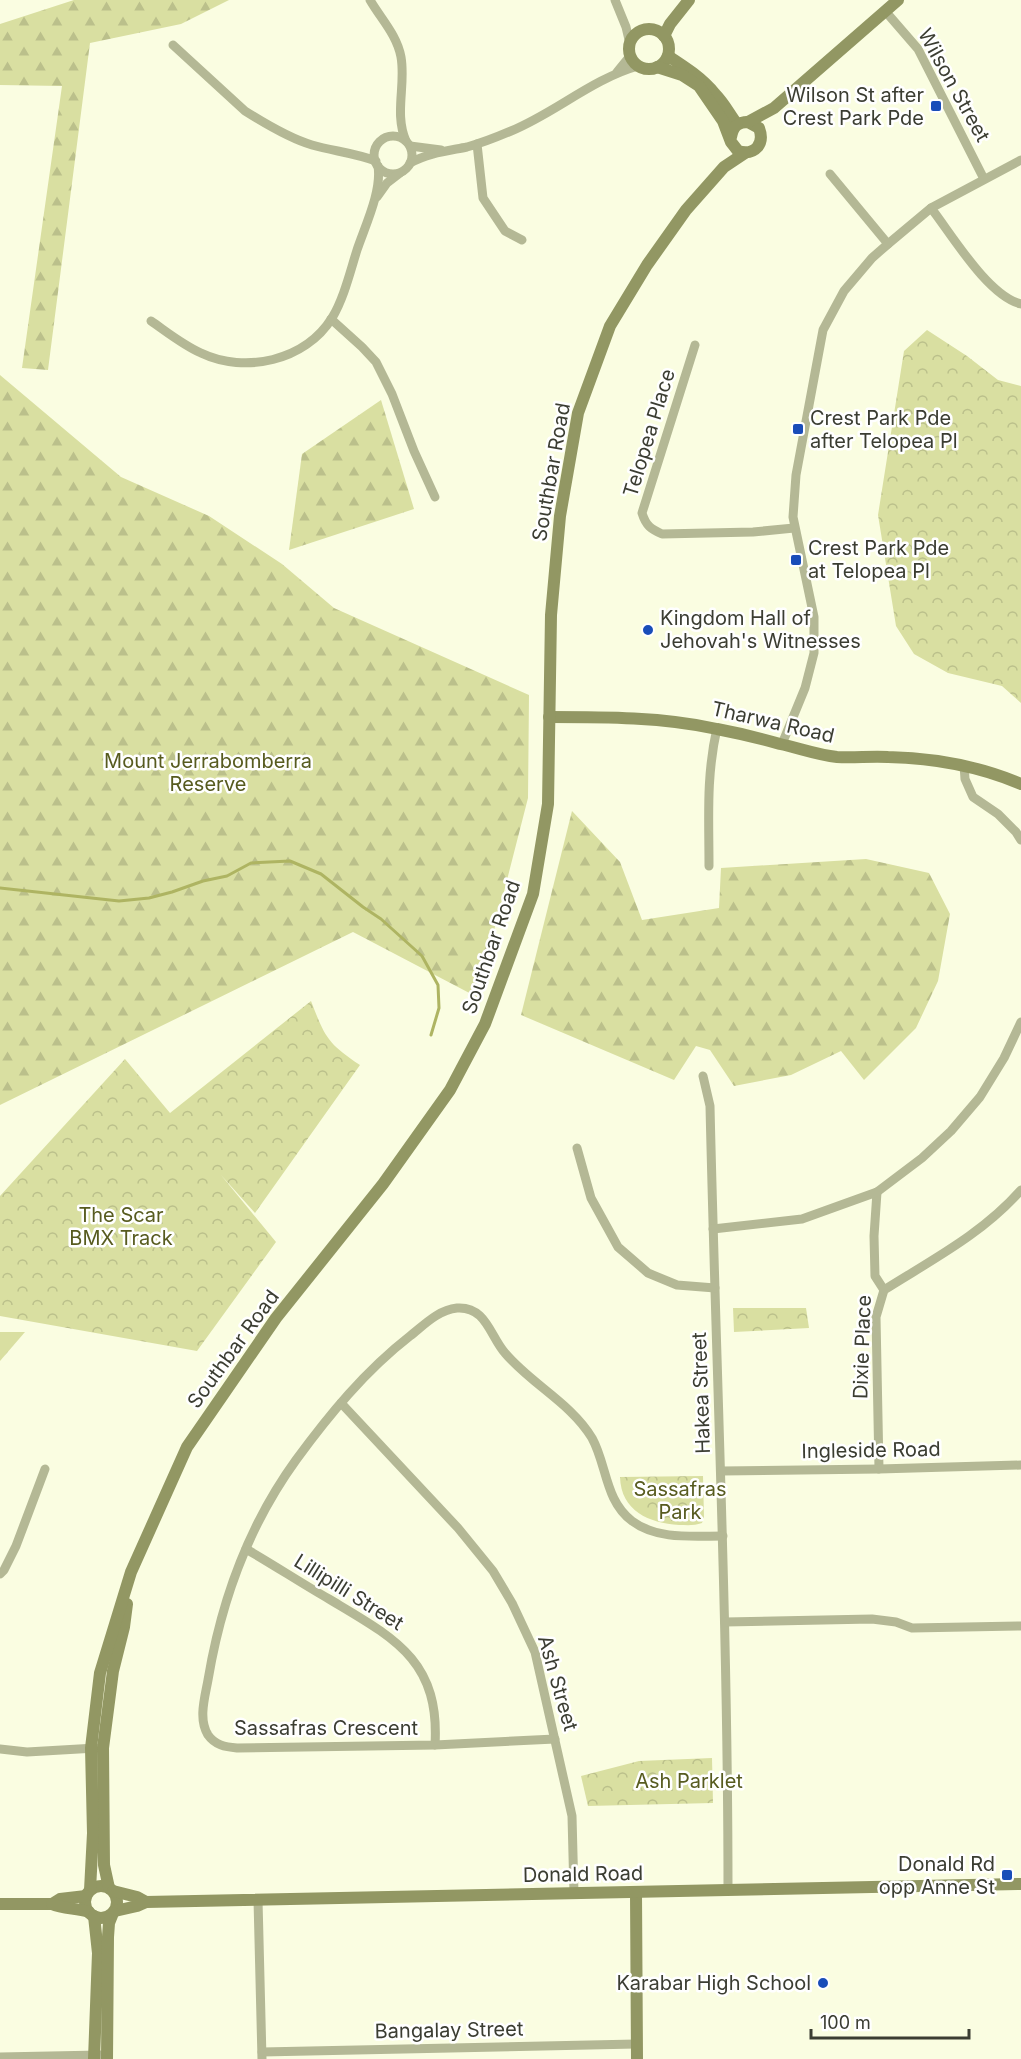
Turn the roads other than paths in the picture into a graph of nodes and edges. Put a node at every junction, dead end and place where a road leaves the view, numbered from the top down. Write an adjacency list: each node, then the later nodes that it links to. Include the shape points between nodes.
1 (370, 0): 14 (street, via 395,38 401,56)
2 (615, 0): 7 (street)
3 (689, 0): 6 (main road)
4 (898, 0): 5 (main road)
5 (886, 12): 13 (main road); 31 (street, Wilson Street, via 918,49)
6 (660, 34): 7 (main road, via 646,30); 9 (main road, via 668,47)
7 (630, 40): 10 (main road); 12 (street)
8 (173, 45): 23 (street, via 245,111 310,144)
9 (668, 56): 11 (main road); 15 (main road, via 703,81)
10 (638, 66): 11 (main road); 12 (street)
11 (657, 67): 18 (main road, via 682,75 699,86)
12 (617, 72): 21 (street, via 536,120)
13 (774, 108): 15 (main road); 16 (main road)
14 (400, 111): 17 (street); 20 (street)
15 (743, 123): 16 (main road, via 759,128); 18 (main road, via 732,130)
16 (761, 134): 24 (main road, via 758,147)
17 (389, 137): 19 (street); 20 (street, via 401,138)
18 (732, 142): 24 (main road); 28 (main road, Southbar Road)
19 (378, 144): 23 (street); 27 (street)
20 (408, 144): 22 (street); 26 (street)
21 (477, 144): 22 (street); 34 (street, via 483,198 505,231)
22 (443, 151): 26 (street)
23 (348, 152): 27 (street)
24 (745, 153): 28 (main road, Southbar Road)
25 (1021, 160): 31 (street)
26 (410, 163): 29 (street)
27 (377, 164): 29 (street, via 389,173); 32 (street, via 380,176)
28 (724, 167): 42 (main road, Southbar Road, via 686,210 610,326 578,413 560,516 551,615)
29 (401, 172): 32 (street)
30 (830, 174): 35 (street)
31 (984, 179): 33 (street)
32 (375, 199): 37 (street)
33 (931, 208): 35 (street); 36 (street, via 993,288)
34 (522, 240)
35 (888, 244): 41 (street, via 844,291 823,330 796,475)
36 (1021, 304)
37 (331, 319): 38 (street, via 298,349 251,363 202,354); 40 (street, via 376,362)
38 (151, 321)
39 (695, 345): 41 (street, Telopea Place, via 642,513 644,521 662,534)
40 (435, 497)
41 (794, 528): 44 (street, via 814,617 814,653 805,688)
42 (549, 717): 43 (main road, Tharwa Road, via 642,720); 69 (main road, Southbar Road, via 548,804 533,894 485,1024 454,1085 383,1184 276,1318 187,1447 131,1572 124,1627)
43 (717, 728): 44 (main road, Tharwa Road); 48 (street, via 710,759)
44 (782, 744): 45 (main road, Tharwa Road, via 837,757 889,757)
45 (964, 765): 46 (main road, Tharwa Road); 47 (street, via 965,779 974,797 998,814)
46 (1021, 784)
47 (1021, 840)
48 (709, 866)
49 (1021, 1022): 53 (street, via 980,1096 951,1131)
50 (703, 1076): 54 (street, Hakea Street, via 710,1106)
51 (577, 1148): 55 (street, via 591,1198 618,1247 648,1272 677,1286)
52 (1021, 1190): 56 (street, via 980,1229)
53 (877, 1192): 54 (street, via 802,1218); 56 (street, Dixie Place, via 875,1276)
54 (713, 1229): 55 (street, Hakea Street)
55 (715, 1288): 61 (street, Hakea Street)
56 (884, 1290): 60 (street, Dixie Place, via 876,1317)
57 (340, 1403): 62 (street, Sassafras Crescent, via 397,1346 433,1317 450,1309 467,1308 483,1318 517,1366 583,1425 599,1453 610,1491 623,1514 660,1534); 63 (street, Sassafras Crescent, via 295,1461); 67 (street, Ash Street, via 458,1528 493,1571 535,1652)
58 (1021, 1465): 60 (street, Ingleside Road)
59 (45, 1469): 64 (street, via 16,1546)
60 (879, 1469): 61 (street, Ingleside Road)
61 (722, 1471): 62 (street, Hakea Street)
62 (723, 1536): 65 (street, Hakea Street)
63 (246, 1549): 68 (street, Lillipilli Street, via 356,1615 407,1652 432,1697); 68 (street, Sassafras Crescent, via 226,1601 211,1658 203,1715 205,1730 213,1741 237,1748)
64 (0, 1574)
65 (725, 1622): 66 (street, via 872,1619 912,1628); 73 (street, Hakea Street)
66 (1021, 1626)
67 (555, 1739): 68 (street, Sassafras Crescent); 76 (street, Ash Street, via 572,1816)
68 (435, 1745)
69 (97, 1748): 70 (street, via 27,1752); 72 (main road, Southbar Road, via 104,1865); 74 (main road, Southbar Road)
70 (0, 1749)
71 (1021, 1884): 73 (main road, Donald Road)
72 (111, 1890): 74 (main road, via 99,1886); 78 (main road, Donald Road); 81 (main road, via 117,1900)
73 (728, 1890): 75 (main road, Donald Road)
74 (88, 1893): 79 (main road); 82 (main road, via 85,1903)
75 (636, 1893): 76 (main road, Donald Road); 83 (main road)
76 (574, 1894): 77 (main road, Donald Road)
77 (258, 1900): 78 (main road, Donald Road); 85 (street)
78 (146, 1902): 81 (main road, Donald Road)
79 (52, 1904): 80 (main road); 82 (main road)
80 (0, 1905)
81 (114, 1912): 82 (main road, via 104,1918); 87 (main road, via 108,1937)
82 (91, 1914): 86 (main road, via 99,1953)
83 (636, 2044): 85 (street, Bangalay Street); 88 (main road)
84 (0, 2056): 86 (street)
85 (262, 2056)
86 (94, 2057): 87 (street)
87 (107, 2057)
88 (637, 2059)

